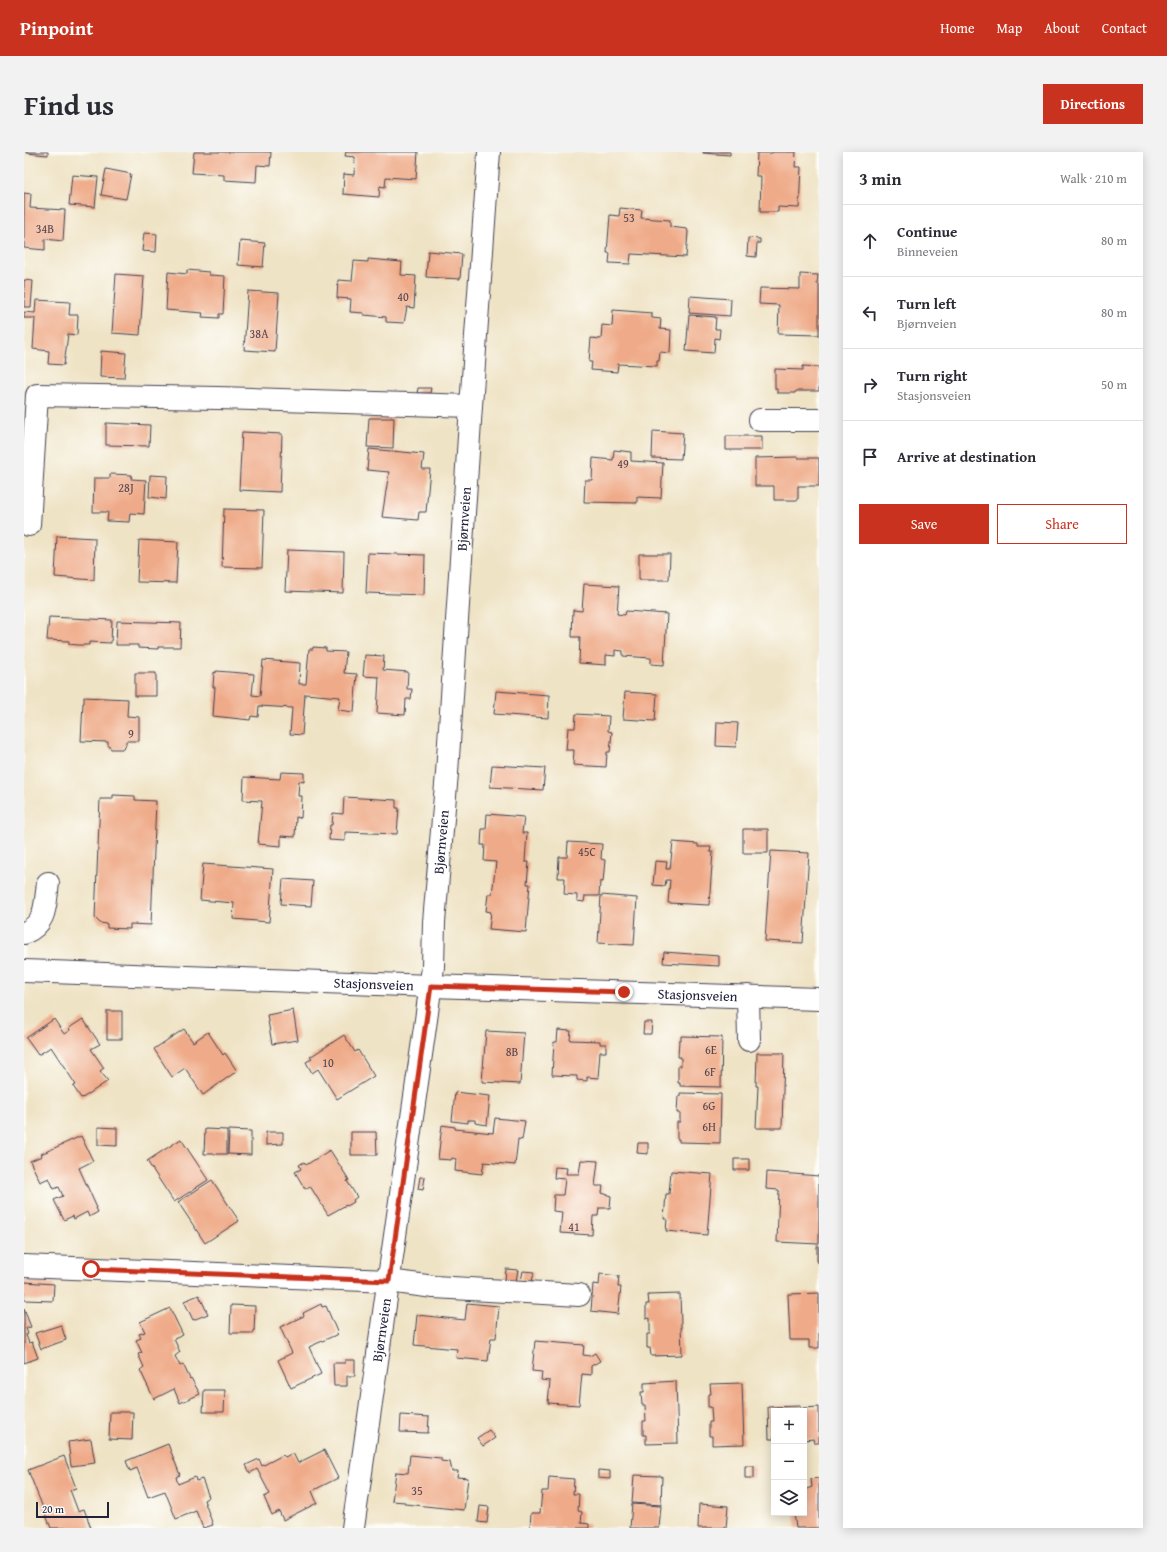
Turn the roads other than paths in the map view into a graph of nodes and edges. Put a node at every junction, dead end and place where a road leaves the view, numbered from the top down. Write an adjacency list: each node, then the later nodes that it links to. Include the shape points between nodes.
1 (489, 152): 2 (street, Bjørnveien)
2 (471, 406): 5 (street, via 37,395); 9 (street, Bjørnveien)
3 (760, 420): 4 (street)
4 (819, 420)
5 (29, 525)
6 (48, 882): 7 (street, via 45,910 41,920 32,930)
7 (24, 933)
8 (24, 971): 9 (street, Stasjonsveien)
9 (431, 986): 10 (street, Stasjonsveien); 14 (street, Bjørnveien)
10 (748, 996): 11 (street, Stasjonsveien); 12 (street)
11 (819, 999)
12 (749, 1040)
13 (24, 1266): 14 (street)
14 (389, 1281): 15 (street, via 434,1287); 16 (street, Bjørnveien)
15 (579, 1295)
16 (353, 1528)

